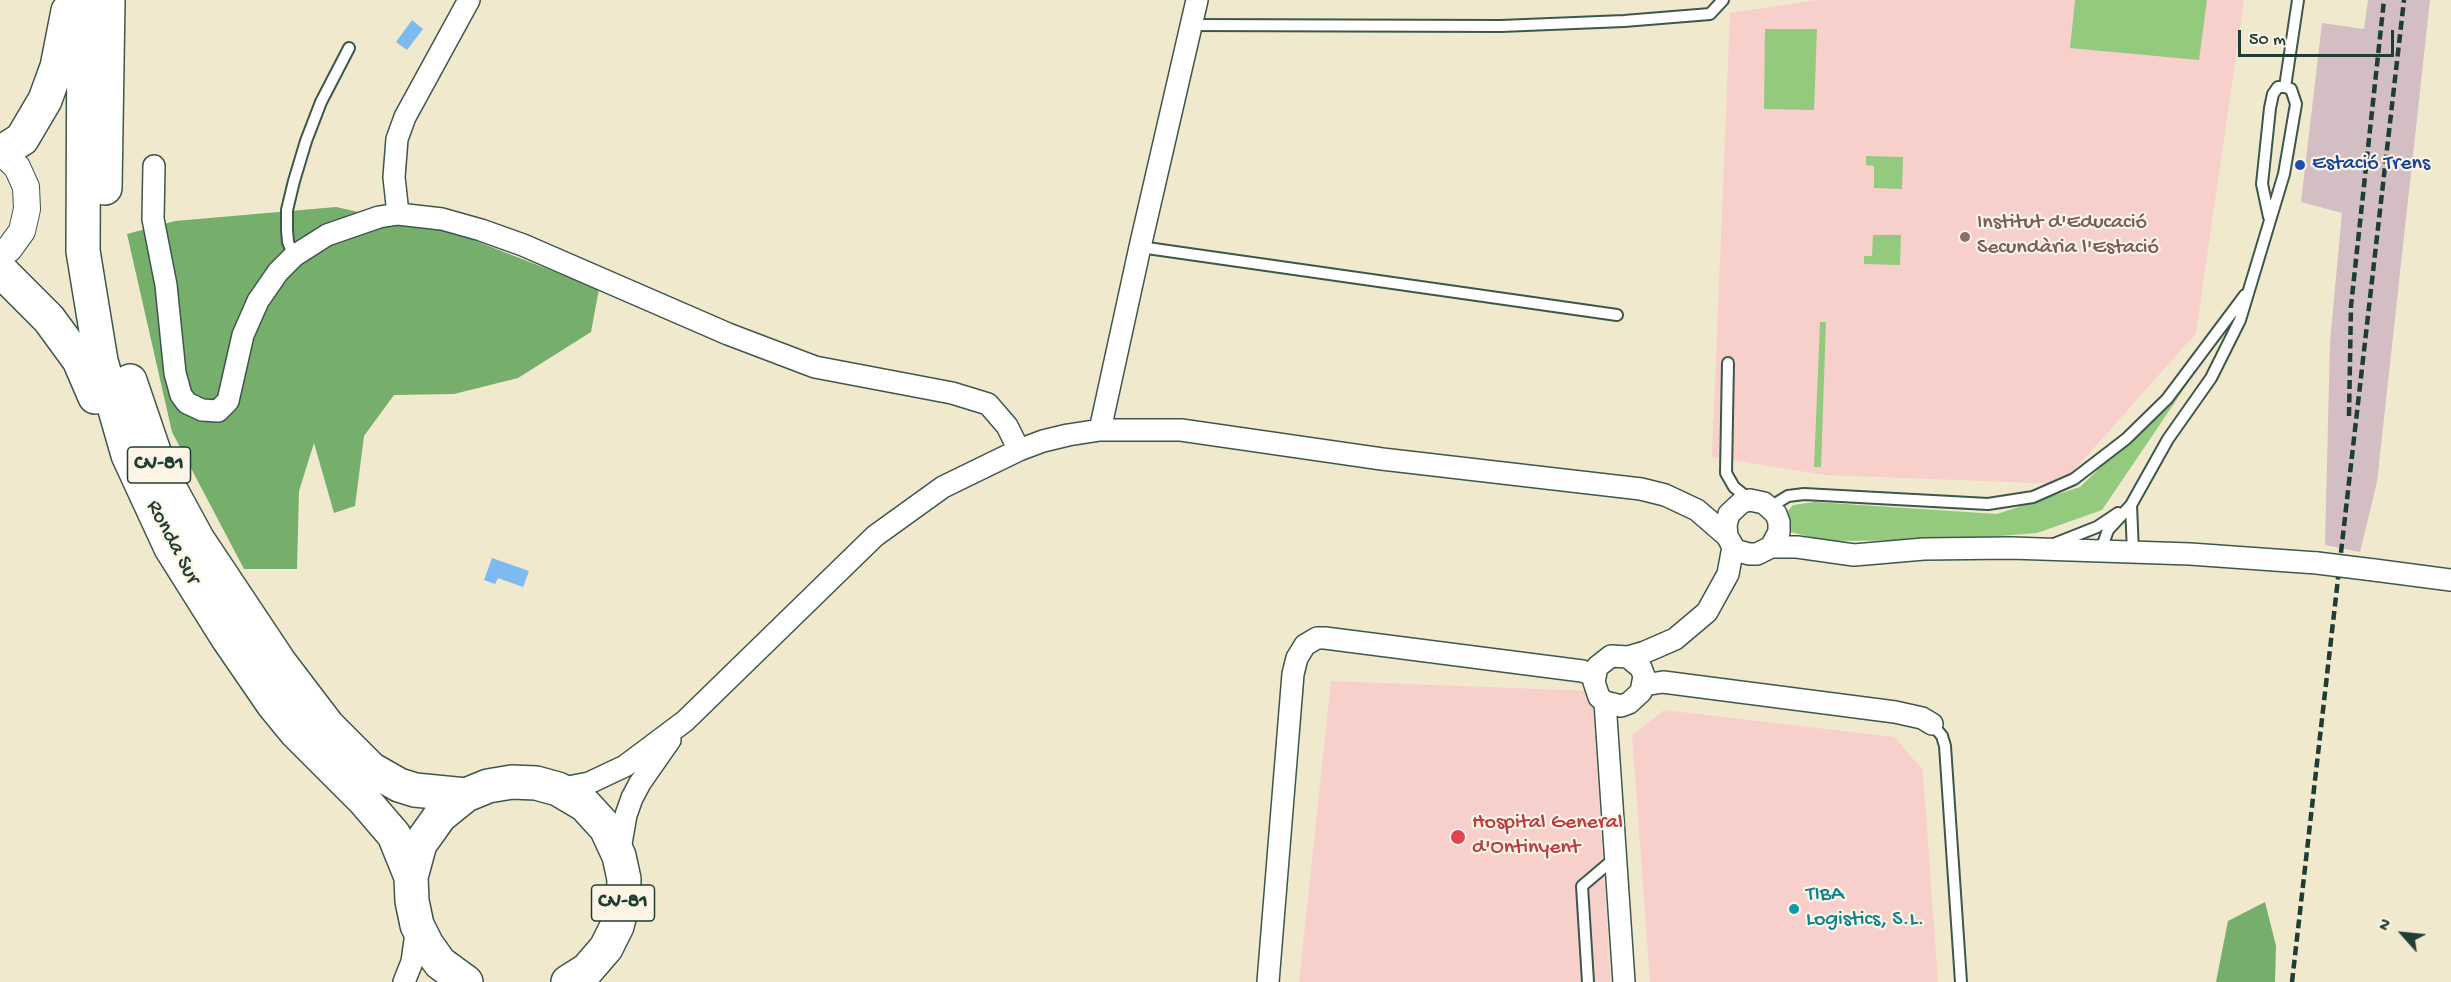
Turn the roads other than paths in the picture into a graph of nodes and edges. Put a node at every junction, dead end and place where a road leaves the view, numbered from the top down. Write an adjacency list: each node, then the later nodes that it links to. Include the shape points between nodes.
1 (69, 0): 11 (main road, via 57,67 45,100 22,139)
2 (84, 0): 31 (main road, Ronda Sur / CV-81, via 85,262 101,361 128,455)
3 (108, 0): 42 (main road, Ronda Sur / CV-81, via 104,236 123,359 161,472 198,540 280,663 328,726 371,769 399,785)
4 (469, 0): 13 (street, via 405,117 397,139 394,177)
5 (1197, 0): 8 (street)
6 (1723, 0): 8 (lane, via 1710,14 1624,21 1501,26)
7 (2298, 0): 10 (lane)
8 (1191, 25): 15 (street)
9 (349, 48): 17 (lane, via 321,102 294,181 287,210 288,242)
10 (2285, 87): 14 (lane, via 2291,89 2296,104 2283,174); 14 (lane, via 2278,87 2270,108 2262,184)
11 (1, 151): 16 (street, via 17,167 26,188 27,209 22,231)
12 (154, 166): 17 (street, via 153,219 166,285 175,373 187,404 207,412 218,411 228,401 253,310)
13 (398, 214): 17 (street, via 354,224); 23 (street, via 442,219 492,234 815,367 952,393 988,404 1007,426)
14 (2269, 217): 19 (lane)
15 (1140, 247): 20 (lane); 22 (street)
16 (0, 255)
17 (294, 256)
18 (0, 270): 31 (main road, via 49,318 79,360 117,452)
19 (2250, 287): 25 (lane, via 2240,320 2211,378 2168,439); 26 (lane, via 2167,399 2126,439 2074,479 2033,497 1988,504 1804,494 1788,496)
20 (1617, 315)
21 (1728, 363): 24 (lane, via 1726,473)
22 (1100, 430): 23 (street); 27 (street, via 1181,430 1382,459 1641,489)
23 (1019, 450): 39 (street, via 943,487 875,536)
24 (1750, 500): 26 (street); 28 (street, via 1734,507)
25 (2131, 505): 32 (lane, via 2097,527); 33 (lane, via 2108,530 2102,547); 34 (lane)
26 (1770, 507): 29 (street, via 1779,522)
27 (1697, 510): 28 (street); 30 (street)
28 (1729, 514): 30 (street, via 1726,525)
29 (1775, 539): 30 (street, via 1757,554); 32 (street, via 1797,547 1854,555 1950,548)
30 (1736, 546): 36 (street, via 1728,574 1707,612)
31 (171, 548): 45 (main road, Ronda Sur / CV-81, via 273,704 394,835)
32 (2041, 549): 33 (street)
33 (2106, 551): 34 (street)
34 (2133, 552): 35 (street, bridge, via 2317,563)
35 (2451, 580)
36 (1644, 669): 37 (street, via 1611,656 1597,667); 38 (street, via 1636,699); 40 (street, via 1895,712)
37 (1594, 675): 38 (street, via 1595,690); 52 (street, via 1325,638 1305,645 1297,658 1292,689)
38 (1616, 703): 44 (street, via 1607,728)
39 (685, 721): 41 (street, via 615,771 589,783); 43 (street, via 632,798)
40 (1932, 724): 55 (lane, via 1945,746)
41 (558, 789): 42 (main road, CV-81, via 512,782); 43 (main road, CV-81, via 585,806 606,828)
42 (466, 795): 45 (main road, CV-81, via 440,816 420,844)
43 (619, 856): 47 (main road, CV-81, via 624,879 623,903)
44 (1616, 858): 53 (lane, via 1582,886); 54 (street)
45 (411, 877): 46 (main road, CV-81)
46 (417, 925): 48 (street, via 412,962); 49 (main road, CV-81, via 440,963)
47 (606, 948): 50 (main road, CV-81, via 587,970); 51 (main road, CV-81)
48 (404, 982)
49 (466, 982)
50 (568, 982)
51 (611, 982)
52 (1268, 982)
53 (1588, 982)
54 (1624, 982)
55 (1961, 982)

